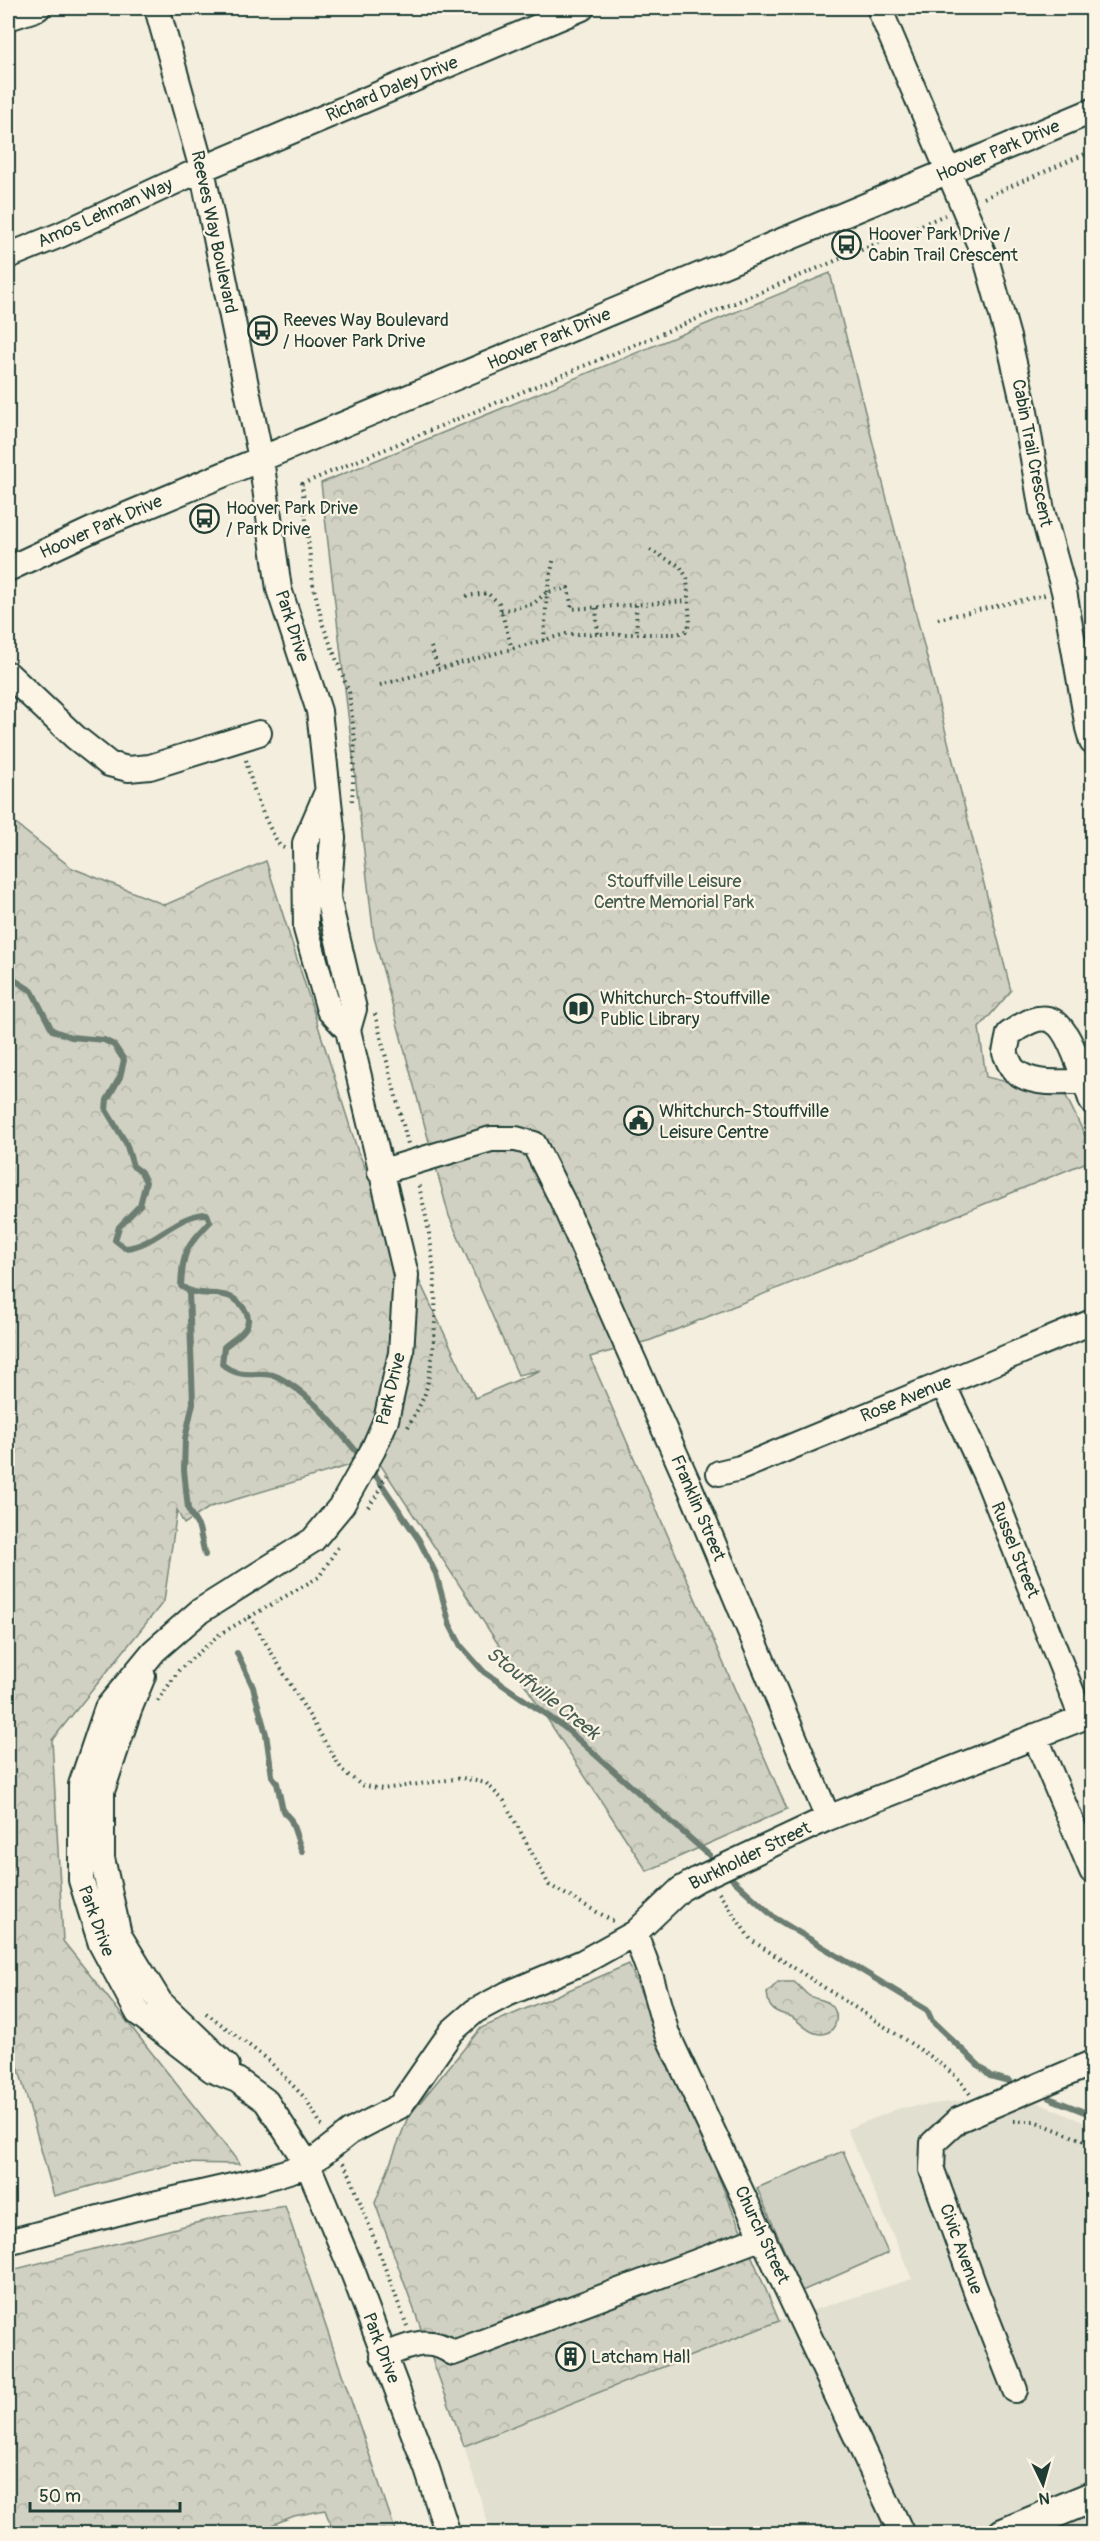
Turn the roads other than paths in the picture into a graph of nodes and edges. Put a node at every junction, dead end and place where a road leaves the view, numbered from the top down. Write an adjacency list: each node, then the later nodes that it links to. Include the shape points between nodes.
1 (38, 8): 5 (street)
2 (157, 8): 7 (street, Reeves Way Boulevard)
3 (582, 8): 7 (street, Richard Daley Drive)
4 (879, 8): 8 (street, Cabin Trail Crescent)
5 (8, 18)
6 (1092, 111): 8 (street, Hoover Park Drive)
7 (202, 169): 9 (street, Amos Lehman Way); 10 (street, Reeves Way Boulevard)
8 (950, 171): 10 (street, Hoover Park Drive); 14 (street, Cabin Trail Crescent, via 987,261 1008,337 1042,511 1064,591)
9 (8, 256)
10 (261, 459): 11 (street, Hoover Park Drive); 15 (street, Park Drive, via 279,589 319,711)
11 (8, 569)
12 (8, 674): 13 (street, via 109,764 128,769 150,767)
13 (250, 736)
14 (1092, 742)
15 (327, 792): 16 (street, Park Drive, via 333,838 328,898 354,1009); 16 (street, Park Drive, via 305,843 306,929 329,1010)
16 (348, 1030): 17 (street, Park Drive)
17 (381, 1172): 23 (street, Franklin Street, via 491,1139 534,1144 689,1485); 27 (street, Park Drive, via 406,1275 396,1425 373,1450 353,1508 313,1540 200,1611 154,1651 107,1708 81,1785 81,1880 100,1944 138,2013 212,2070 237,2080 266,2101)
18 (1092, 1322): 19 (street, Rose Avenue)
19 (943, 1384): 20 (street, Rose Avenue, via 740,1468); 21 (street, Russel Street)
20 (719, 1473)
21 (1087, 1716): 22 (street, Burkholder Street)
22 (1035, 1736): 23 (street, Burkholder Street); 24 (street)
23 (828, 1818): 25 (street, Burkholder Street, via 698,1884)
24 (1092, 1871)
25 (635, 1933): 27 (street, Burkholder Street, via 583,1962 475,2011 453,2031 400,2106 350,2132); 28 (street, Church Street, via 666,2034)
26 (1092, 2063): 31 (street, Civic Avenue, via 972,2115 933,2144 932,2170)
27 (308, 2165): 29 (street); 30 (street, Park Drive)
28 (763, 2237): 30 (street, via 453,2353 436,2343 413,2344); 34 (street, Church Street)
29 (8, 2242)
30 (383, 2356): 33 (street, Park Drive)
31 (1015, 2390)
32 (1092, 2497): 35 (main road)
33 (448, 2534)
34 (902, 2534)
35 (1003, 2534)

